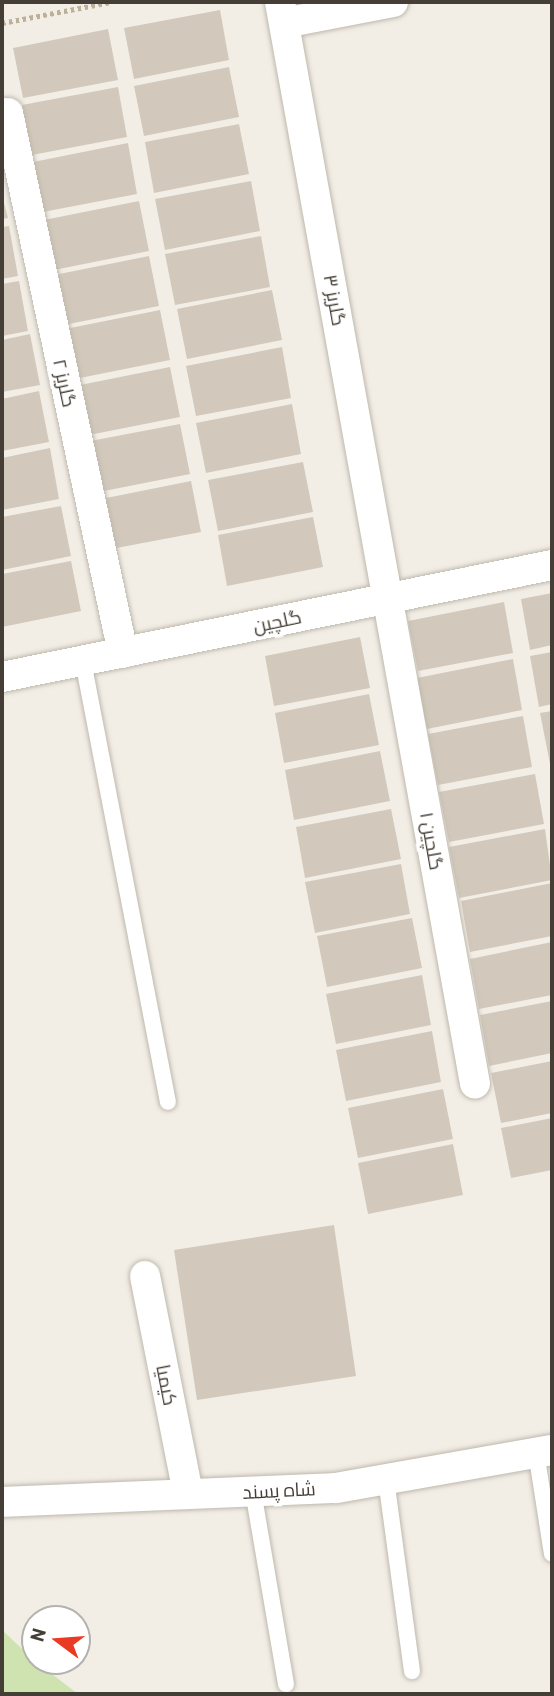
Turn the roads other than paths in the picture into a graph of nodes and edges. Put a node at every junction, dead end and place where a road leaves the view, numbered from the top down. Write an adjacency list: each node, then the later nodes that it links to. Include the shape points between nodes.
1 (393, 2): 2 (street)
2 (282, 13): 5 (street, گلریز ۳)
3 (8, 113): 6 (street, گلریز ۲)
4 (552, 565): 5 (street, گلچین)
5 (390, 598): 6 (street, گلچین); 9 (street, گلچین ۱)
6 (123, 653): 7 (street, گلچین)
7 (83, 661): 8 (street, گلچین); 10 (lane)
8 (2, 677)
9 (475, 1084)
10 (168, 1102)
11 (145, 1276): 15 (street, کیمیا)
12 (544, 1451): 13 (street, شاه پسند); 17 (lane)
13 (386, 1479): 14 (street, شاه پسند, via 336,1488); 18 (lane)
14 (253, 1491): 15 (street, شاه پسند); 19 (lane)
15 (188, 1494): 16 (street, شاه پسند)
16 (2, 1502)
17 (552, 1554)
18 (412, 1671)
19 (286, 1684)

